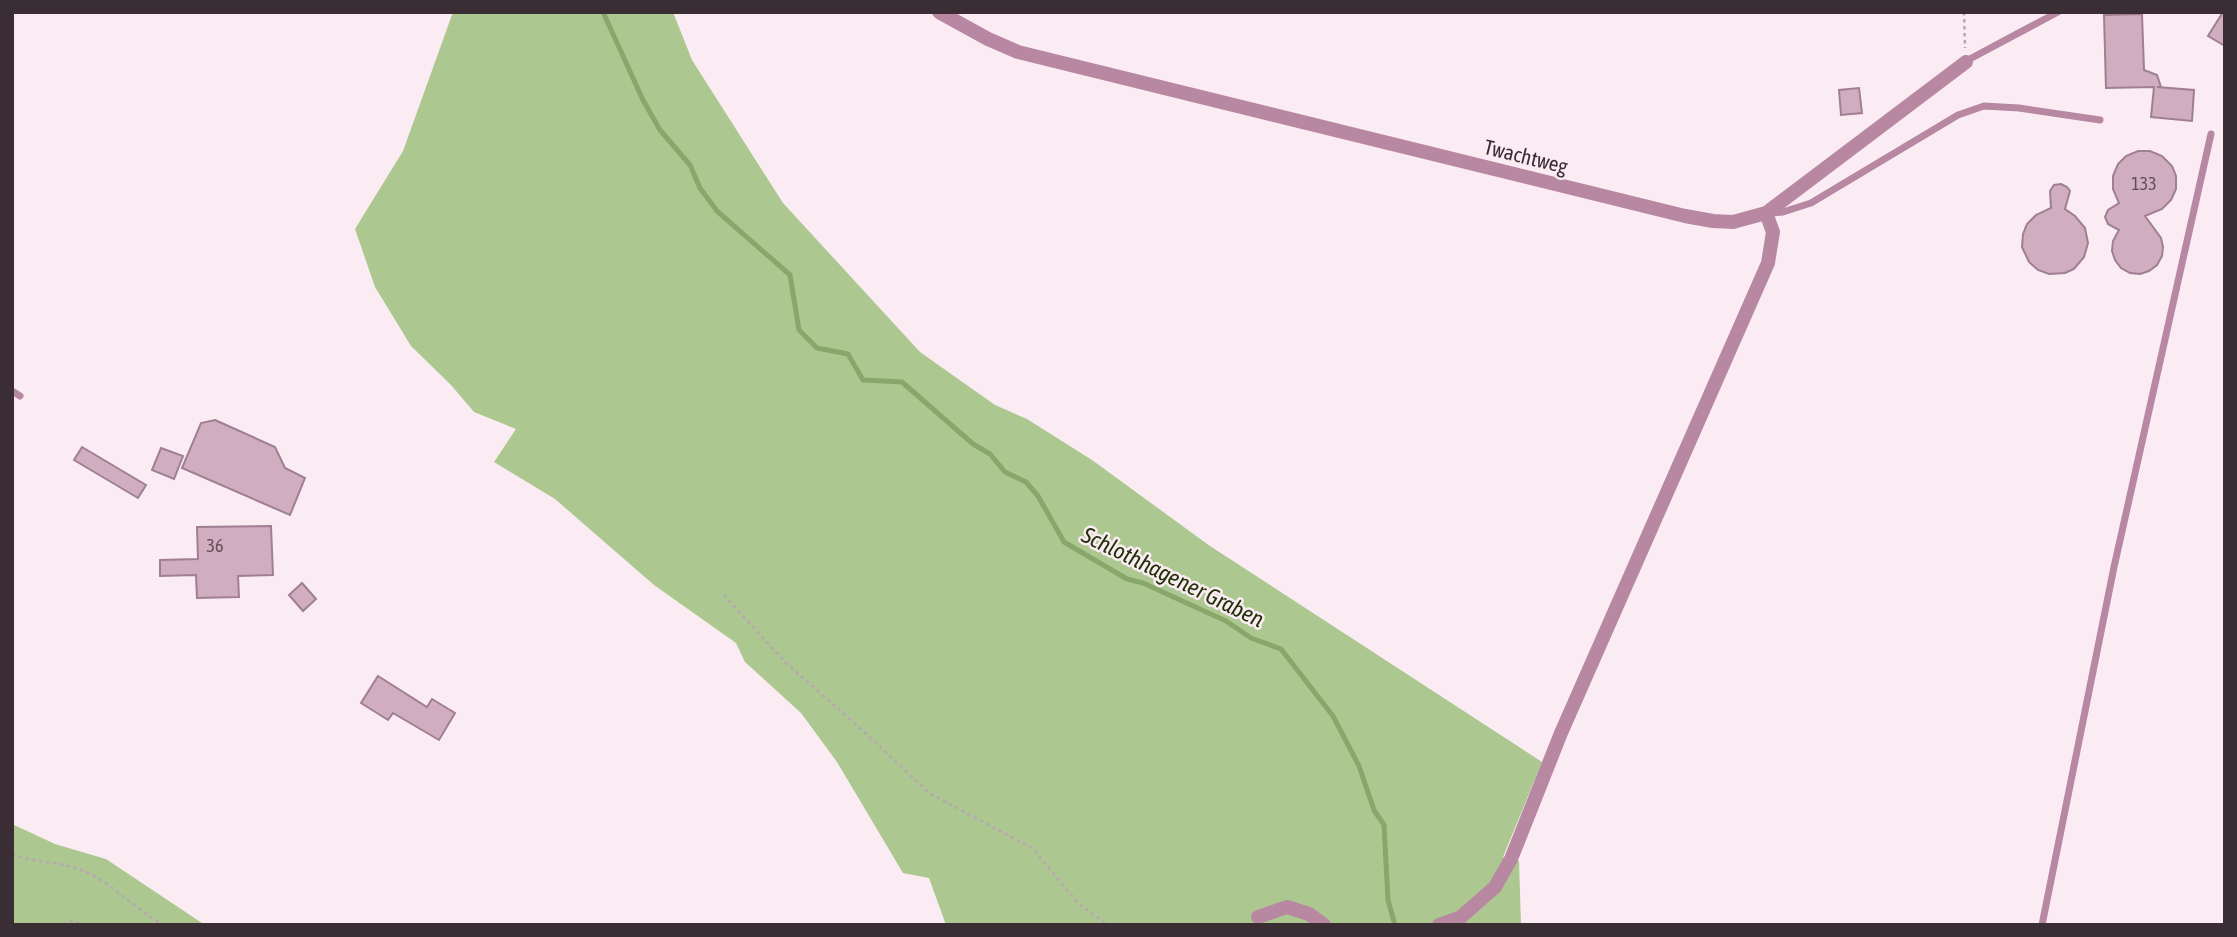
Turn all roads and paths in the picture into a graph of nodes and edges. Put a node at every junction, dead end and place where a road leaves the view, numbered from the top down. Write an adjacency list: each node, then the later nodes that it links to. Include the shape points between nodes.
1 (939, 12): 7 (street, Twachtweg, via 1018,52 1672,213 1733,222)
2 (1964, 12): 4 (path)
3 (2058, 12): 4 (lane, Twachtweg)
4 (1966, 62): 7 (street, Twachtweg)
5 (2100, 120): 7 (lane, via 1984,106 1958,115 1811,203)
6 (2211, 134): 19 (lane, via 2114,568)
7 (1766, 213): 18 (street, via 1773,232 1768,263 1561,733 1511,859 1495,887 1461,917)
8 (12, 391): 9 (lane)
9 (20, 396)
10 (724, 595): 16 (path, via 785,662 929,793 1032,848 1079,904)
11 (12, 854): 15 (path, via 77,868)
12 (1258, 921): 17 (street, via 1287,907)
13 (63, 925): 14 (path, via 71,921)
14 (86, 925)
15 (164, 925)
16 (1112, 925)
17 (1324, 925)
18 (1439, 925)
19 (2042, 925)

